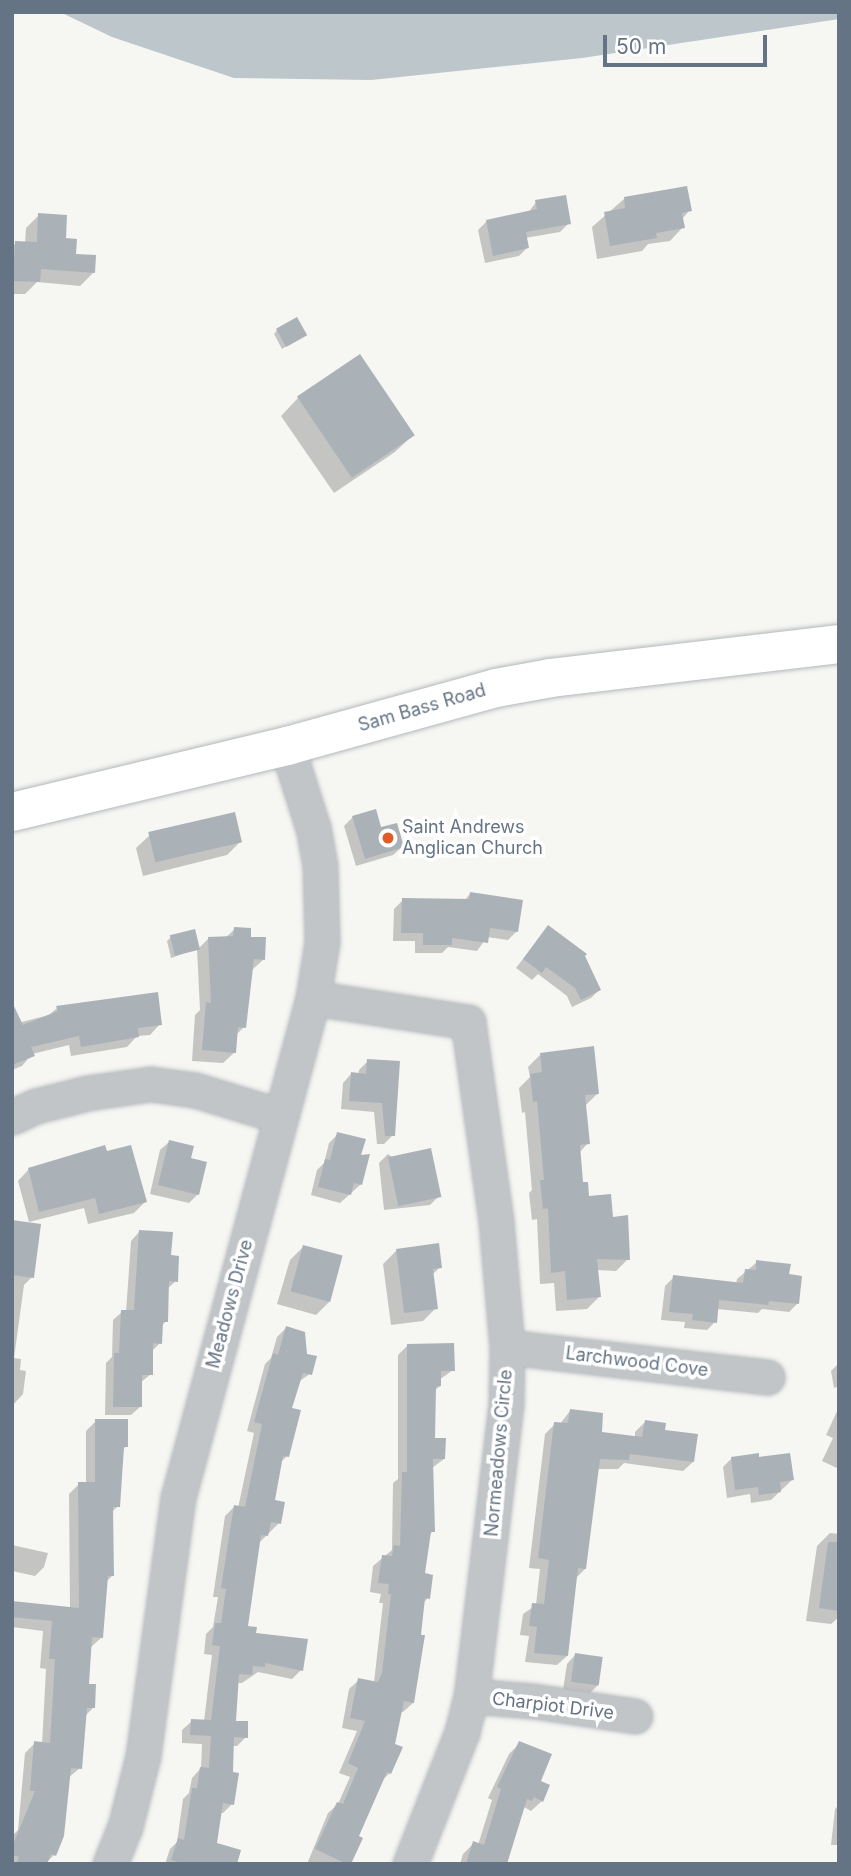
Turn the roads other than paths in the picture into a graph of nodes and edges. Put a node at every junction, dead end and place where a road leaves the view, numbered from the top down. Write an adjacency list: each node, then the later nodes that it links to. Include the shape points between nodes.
1 (839, 644): 2 (main road, Sam Bass Road, via 496,688)
2 (286, 746): 3 (main road, Sam Bass Road); 4 (street, Meadows Drive, via 313,828 320,866 322,942)
3 (12, 812)
4 (313, 998): 5 (street, Meadows Drive); 7 (street, Normeadows Circle, via 468,1022)
5 (280, 1116): 6 (street, via 195,1090 150,1084 87,1093); 11 (street, Meadows Drive, via 178,1498 142,1756)
6 (12, 1117)
7 (508, 1347): 8 (street, Larchwood Cove); 9 (street, Normeadows Circle, via 503,1438)
8 (767, 1377)
9 (471, 1696): 10 (street, Charpiot Drive, via 533,1700); 12 (street, Normeadows Circle, via 462,1732)
10 (635, 1716)
11 (110, 1864)
12 (410, 1864)

